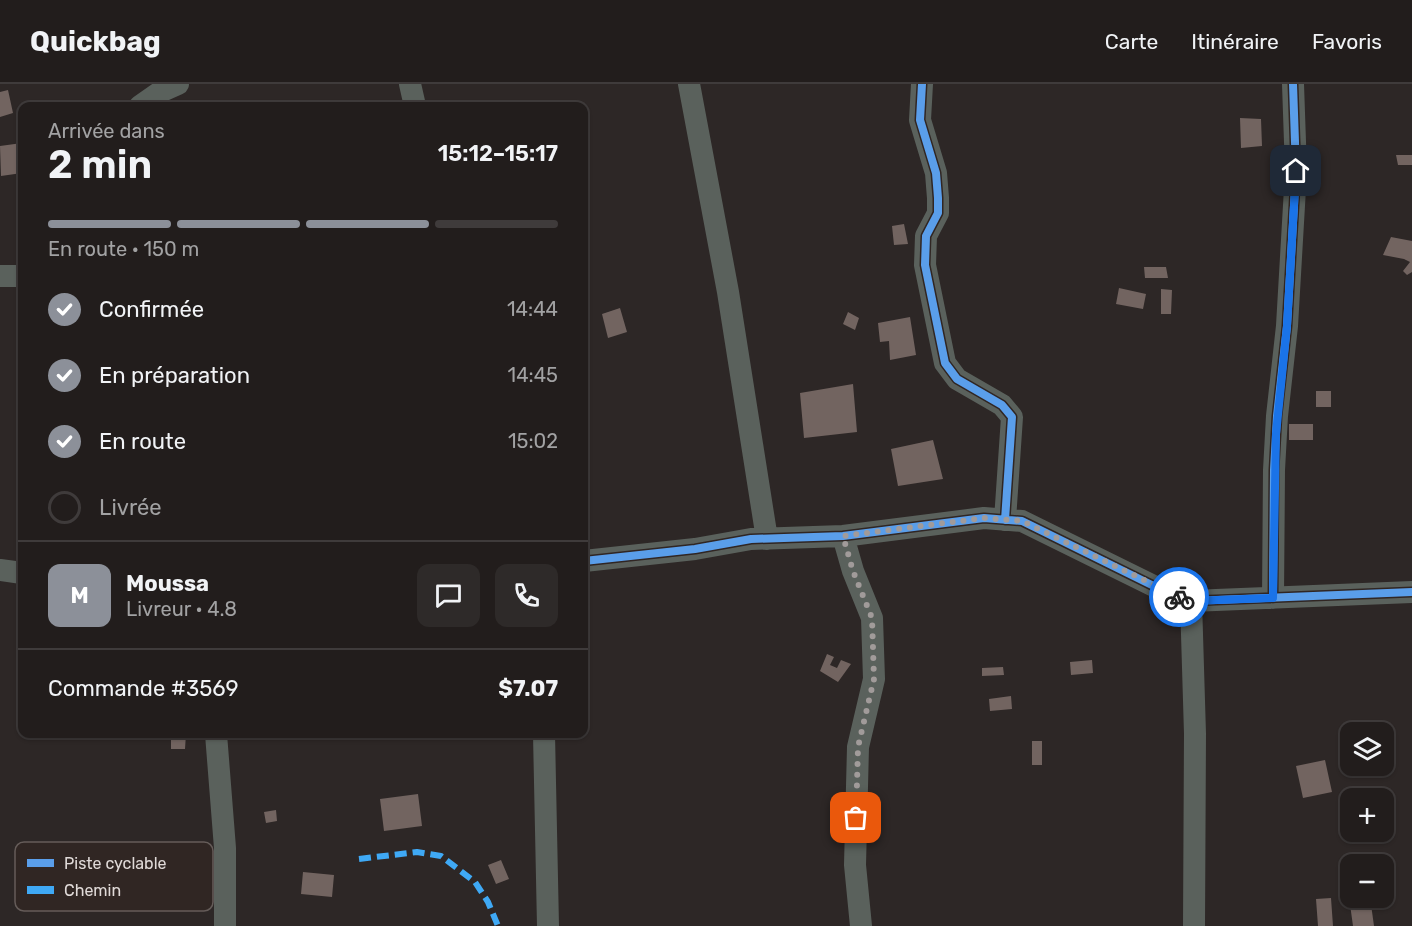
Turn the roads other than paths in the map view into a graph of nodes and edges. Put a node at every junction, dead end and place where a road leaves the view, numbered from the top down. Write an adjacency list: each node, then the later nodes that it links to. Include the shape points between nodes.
1 (178, 84): 6 (street)
2 (410, 84): 7 (street)
3 (689, 84): 12 (street, via 728,292)
4 (922, 84): 10 (street, via 920,120 936,173 938,198 938,213 926,236 925,265 945,363 957,379 1002,405 1012,417)
5 (1293, 84): 17 (street, via 1296,171 1274,470)
6 (146, 102)
7 (414, 102)
8 (0, 276): 9 (street)
9 (18, 276)
10 (1005, 520): 11 (street, via 984,518); 18 (street, via 1022,521)
11 (843, 536): 12 (street); 23 (street, via 872,618 874,679 858,747 855,865)
12 (767, 539): 13 (street)
13 (588, 561)
14 (0, 570): 15 (street)
15 (18, 572)
16 (1412, 592): 17 (street)
17 (1273, 598): 18 (street)
18 (1191, 601): 24 (street)
19 (216, 738): 21 (street, via 225,848)
20 (544, 738): 22 (street)
21 (225, 926)
22 (548, 926)
23 (861, 926)
24 (1194, 926)

